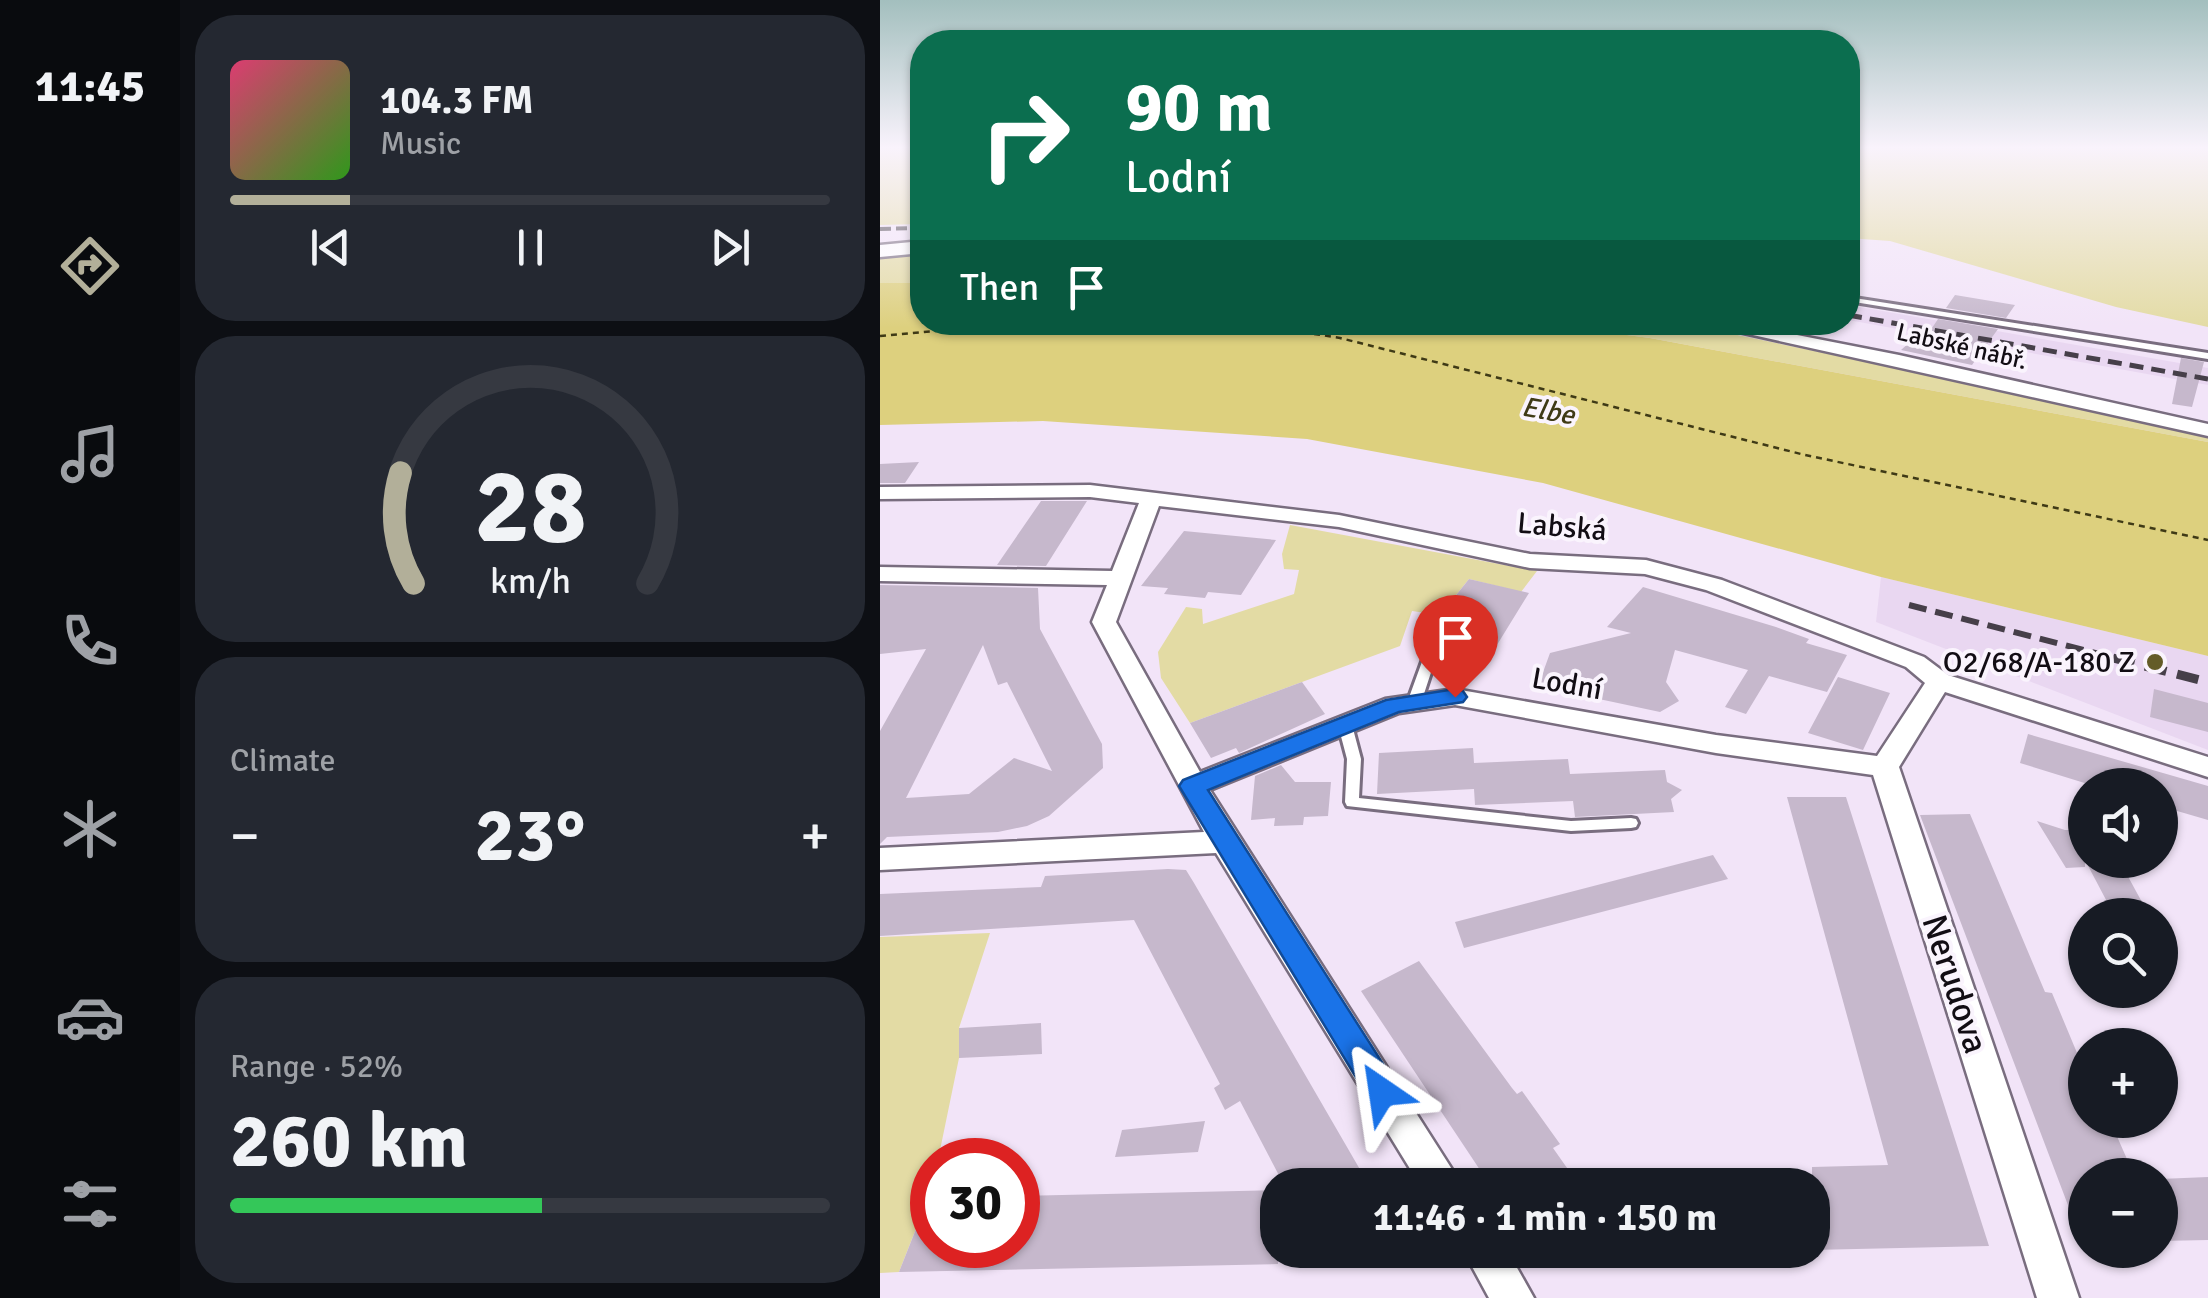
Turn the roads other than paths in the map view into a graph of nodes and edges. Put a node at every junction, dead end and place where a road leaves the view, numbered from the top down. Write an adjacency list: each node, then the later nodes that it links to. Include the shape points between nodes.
1 (910, 248): 2 (street)
2 (880, 251)
3 (1860, 301): 5 (lane)
4 (1769, 335): 6 (street, Labské nábř.)
5 (2208, 356)
6 (2208, 430)
7 (880, 493): 8 (street, Labská, via 1090,491)
8 (1151, 500): 10 (street); 12 (street, Labská, via 1339,521 1530,560 1646,567 1714,585 1896,654)
9 (880, 574): 10 (street)
10 (1119, 578): 17 (street, via 1104,622)
11 (1433, 648): 13 (lane)
12 (1938, 681): 15 (street); 16 (street, Labská)
13 (1414, 702): 14 (street, Lodní); 15 (street, Lodní, via 1455,697)
14 (1345, 725): 17 (street, Lodní); 18 (lane, via 1354,760 1352,802 1571,826)
15 (1884, 767): 24 (street, Nerudova)
16 (2208, 767)
17 (1192, 786): 19 (street)
18 (1630, 823)
19 (1224, 842): 20 (street); 21 (street)
20 (880, 859)
21 (1431, 1168)
22 (1494, 1268): 23 (street)
23 (1513, 1298)
24 (2058, 1298)

